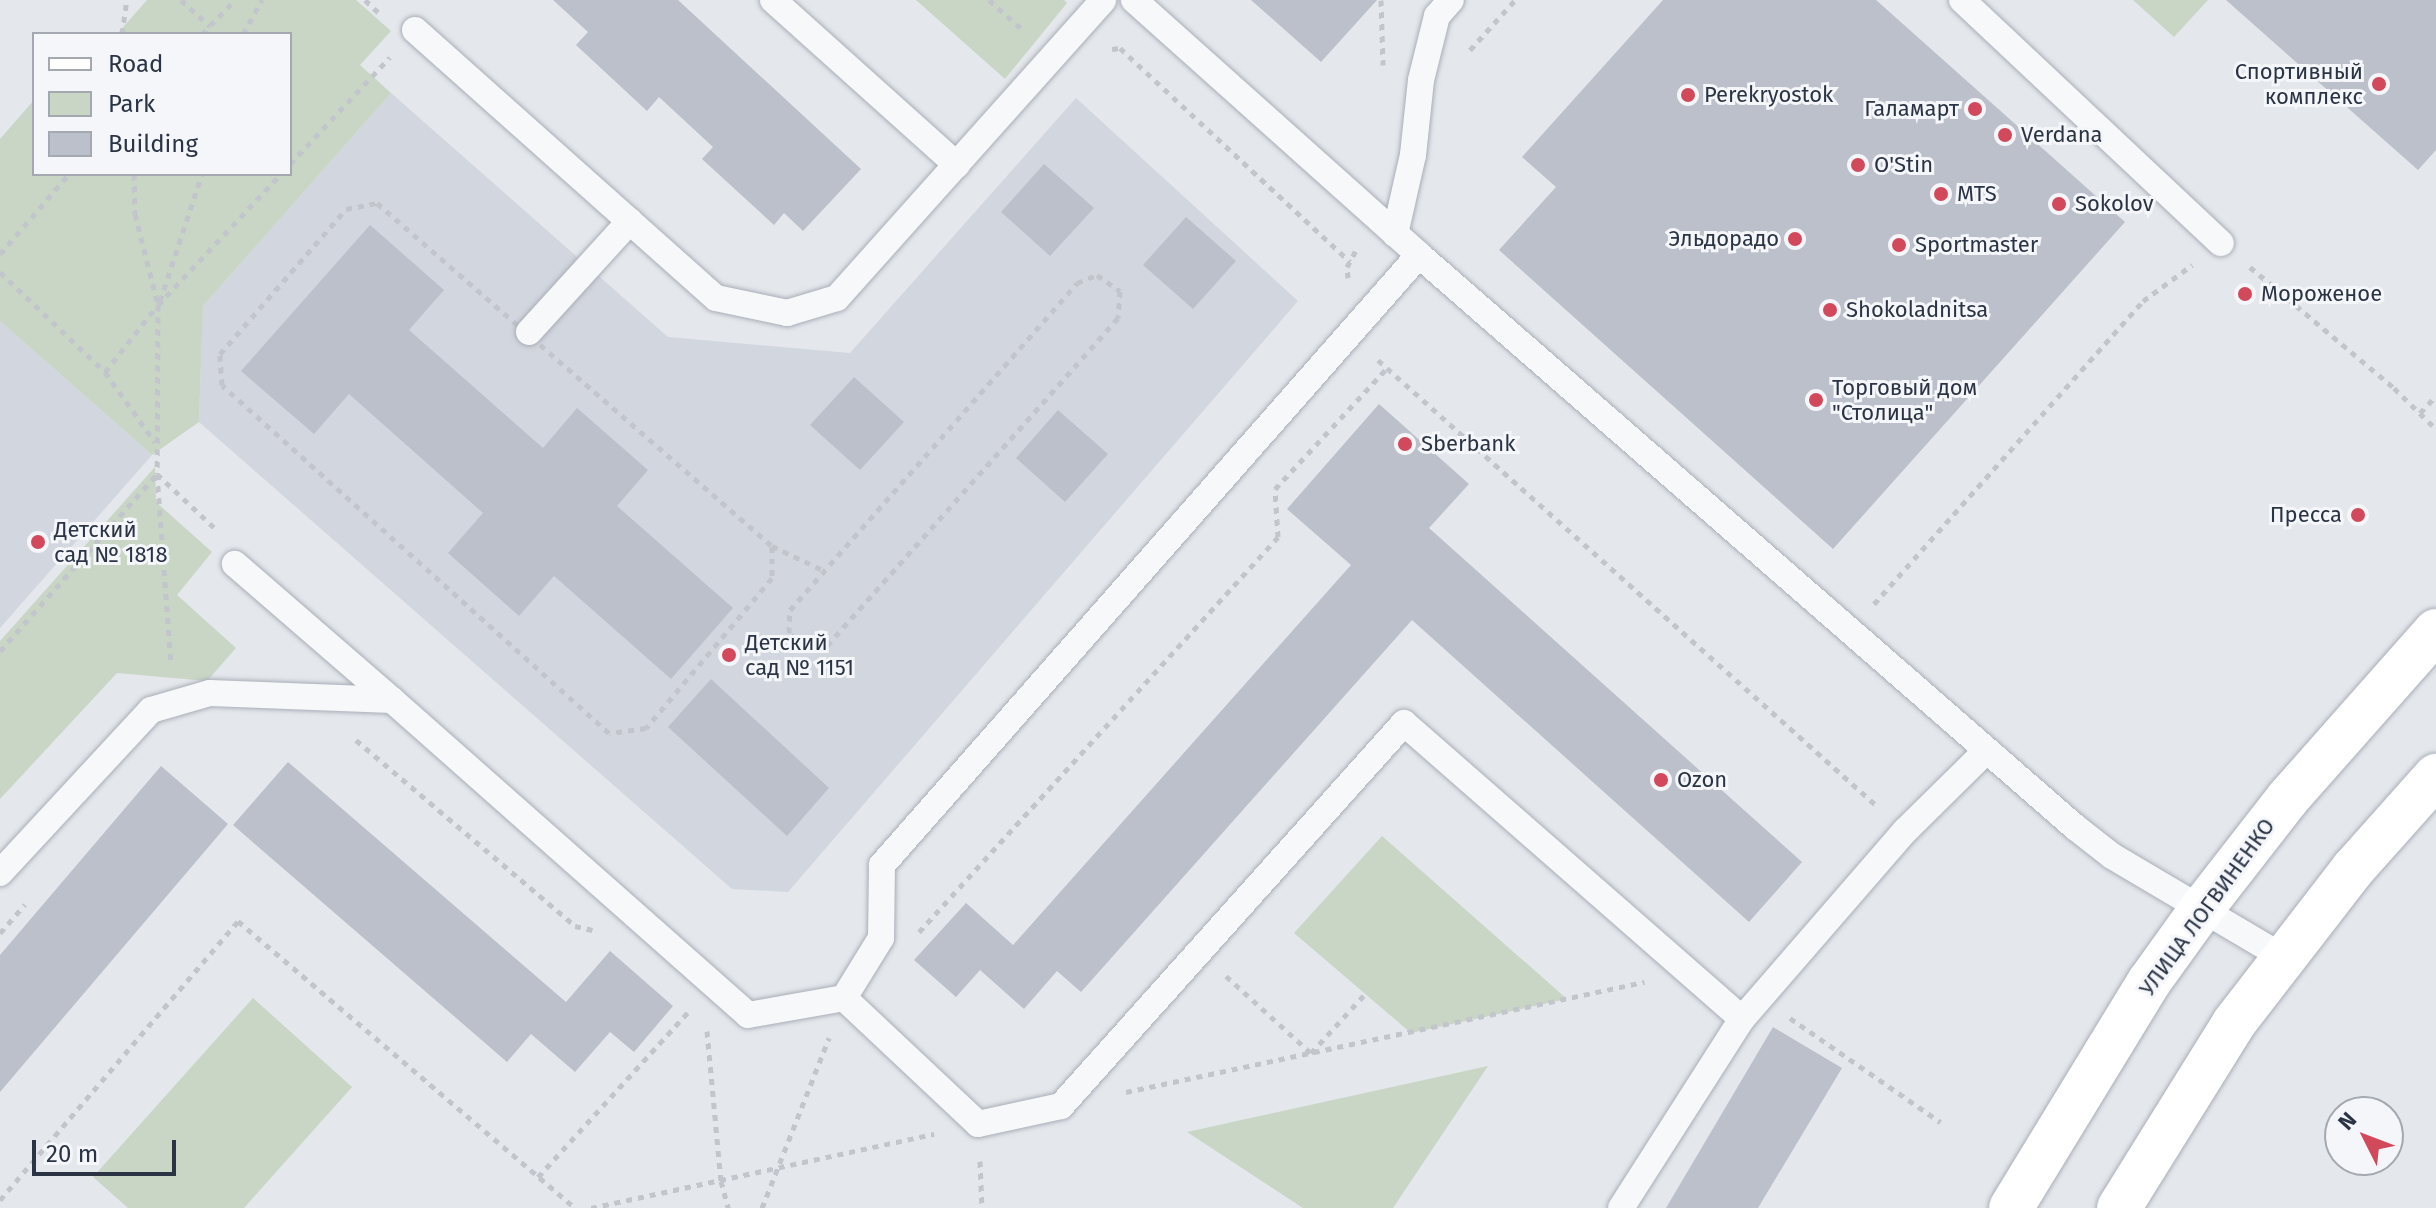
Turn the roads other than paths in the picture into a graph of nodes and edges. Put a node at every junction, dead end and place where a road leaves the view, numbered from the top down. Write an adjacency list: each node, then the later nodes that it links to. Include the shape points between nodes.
1 (773, 0): 7 (lane)
2 (1103, 0): 7 (lane)
3 (1134, 0): 9 (lane)
4 (1451, 0): 9 (lane, via 1437,16 1421,80 1413,155)
5 (1962, 0): 10 (lane)
6 (415, 30): 8 (lane)
7 (957, 165): 8 (lane, via 837,298 787,313 716,298)
8 (630, 221): 12 (lane)
9 (1395, 234): 11 (lane)
10 (2221, 243)
11 (1419, 255): 16 (lane); 21 (lane, via 882,865 881,938)
12 (529, 332)
13 (235, 564): 15 (lane)
14 (2436, 631): 19 (main road, УЛИЦА ЛОГВИНЕНКО, via 2288,798)
15 (392, 700): 18 (lane, via 210,693 151,710); 21 (lane, via 748,1015)
16 (1986, 751): 19 (lane, via 2112,856); 22 (lane, via 1905,831)
17 (2436, 776): 20 (main road)
18 (0, 873)
19 (2200, 911): 20 (lane); 24 (main road, УЛИЦА ЛОГВИНЕНКО, via 2149,982)
20 (2283, 957): 25 (main road, via 2234,1023)
21 (844, 998): 22 (lane, via 978,1124 1061,1106 1404,723)
22 (1742, 1019): 23 (lane)
23 (1621, 1208)
24 (2011, 1208)
25 (2119, 1208)

